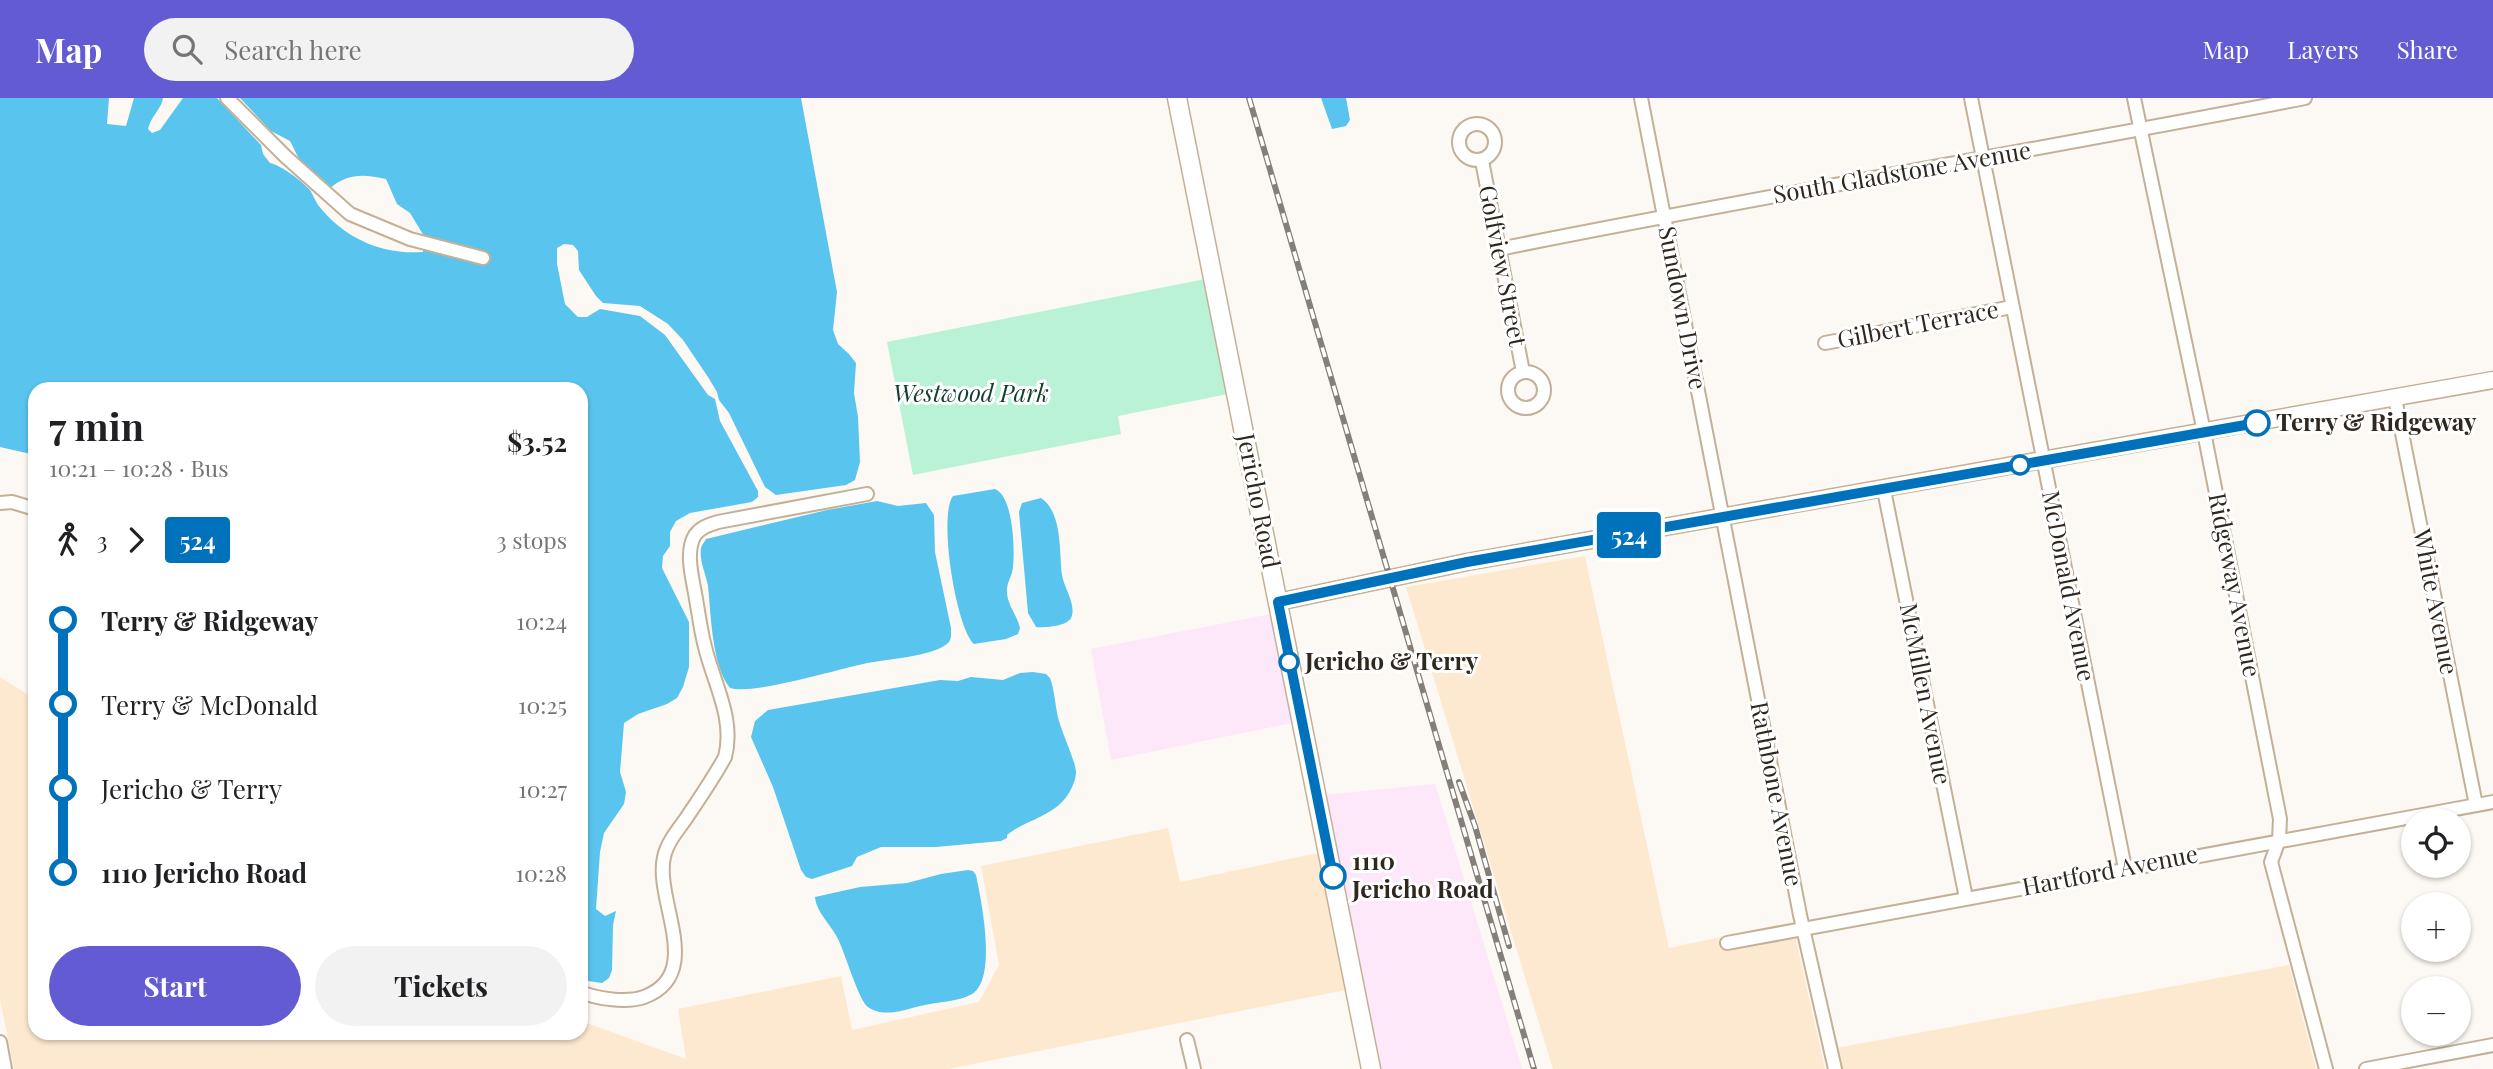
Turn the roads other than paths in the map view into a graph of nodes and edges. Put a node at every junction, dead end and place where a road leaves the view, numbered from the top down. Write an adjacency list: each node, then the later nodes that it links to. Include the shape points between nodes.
1 (227, 98): 12 (street, via 350,214 410,239)
2 (1177, 98): 25 (main road, Jericho Road)
3 (1642, 98): 10 (street, Sundown Drive)
4 (1970, 98): 8 (street, McDonald Avenue)
5 (2134, 98): 7 (street, Ridgeway Avenue)
6 (2305, 98): 7 (street, South Gladstone Avenue)
7 (2140, 130): 8 (street, South Gladstone Avenue); 18 (street, Ridgeway Avenue)
8 (1983, 159): 10 (street, South Gladstone Avenue); 13 (street, McDonald Avenue)
9 (1482, 161): 11 (street, Golfview Street)
10 (1664, 216): 11 (street, South Gladstone Avenue); 24 (street, Sundown Drive)
11 (1499, 249): 15 (street, Golfview Street)
12 (483, 258)
13 (2012, 307): 14 (street, Gilbert Terrace); 19 (street, McDonald Avenue)
14 (1825, 343)
15 (1523, 372)
16 (2493, 380): 17 (street)
17 (2395, 398): 18 (street); 27 (street, White Avenue)
18 (2204, 432): 19 (street); 28 (street, Ridgeway Avenue, via 2280,819)
19 (2043, 461): 20 (street); 29 (street, McDonald Avenue)
20 (1884, 490): 24 (street); 30 (street, McMillen Avenue)
21 (867, 494): 33 (street, via 718,522 694,537 691,572 729,744 664,857 665,895 676,945 667,979 640,998)
22 (0, 503): 23 (street)
23 (28, 507)
24 (1722, 519): 25 (street, via 1458,564); 31 (street, Rathbone Avenue)
25 (1278, 602): 39 (main road, Jericho Road)
26 (2493, 802): 27 (street, Hartford Avenue)
27 (2476, 805): 28 (street, Hartford Avenue)
28 (2279, 840): 29 (street, Hartford Avenue); 41 (street, Ridgeway Avenue, via 2272,862)
29 (2124, 868): 30 (street, Hartford Avenue)
30 (1966, 898): 31 (street, Hartford Avenue)
31 (1803, 930): 32 (street, Hartford Avenue); 40 (street, Rathbone Avenue)
32 (1727, 943)
33 (588, 994)
34 (1187, 1040): 38 (street)
35 (0, 1042): 37 (street)
36 (2493, 1045): 42 (street)
37 (5, 1069)
38 (1194, 1069)
39 (1371, 1069)
40 (1835, 1069)
41 (2326, 1069)
42 (2366, 1069)

